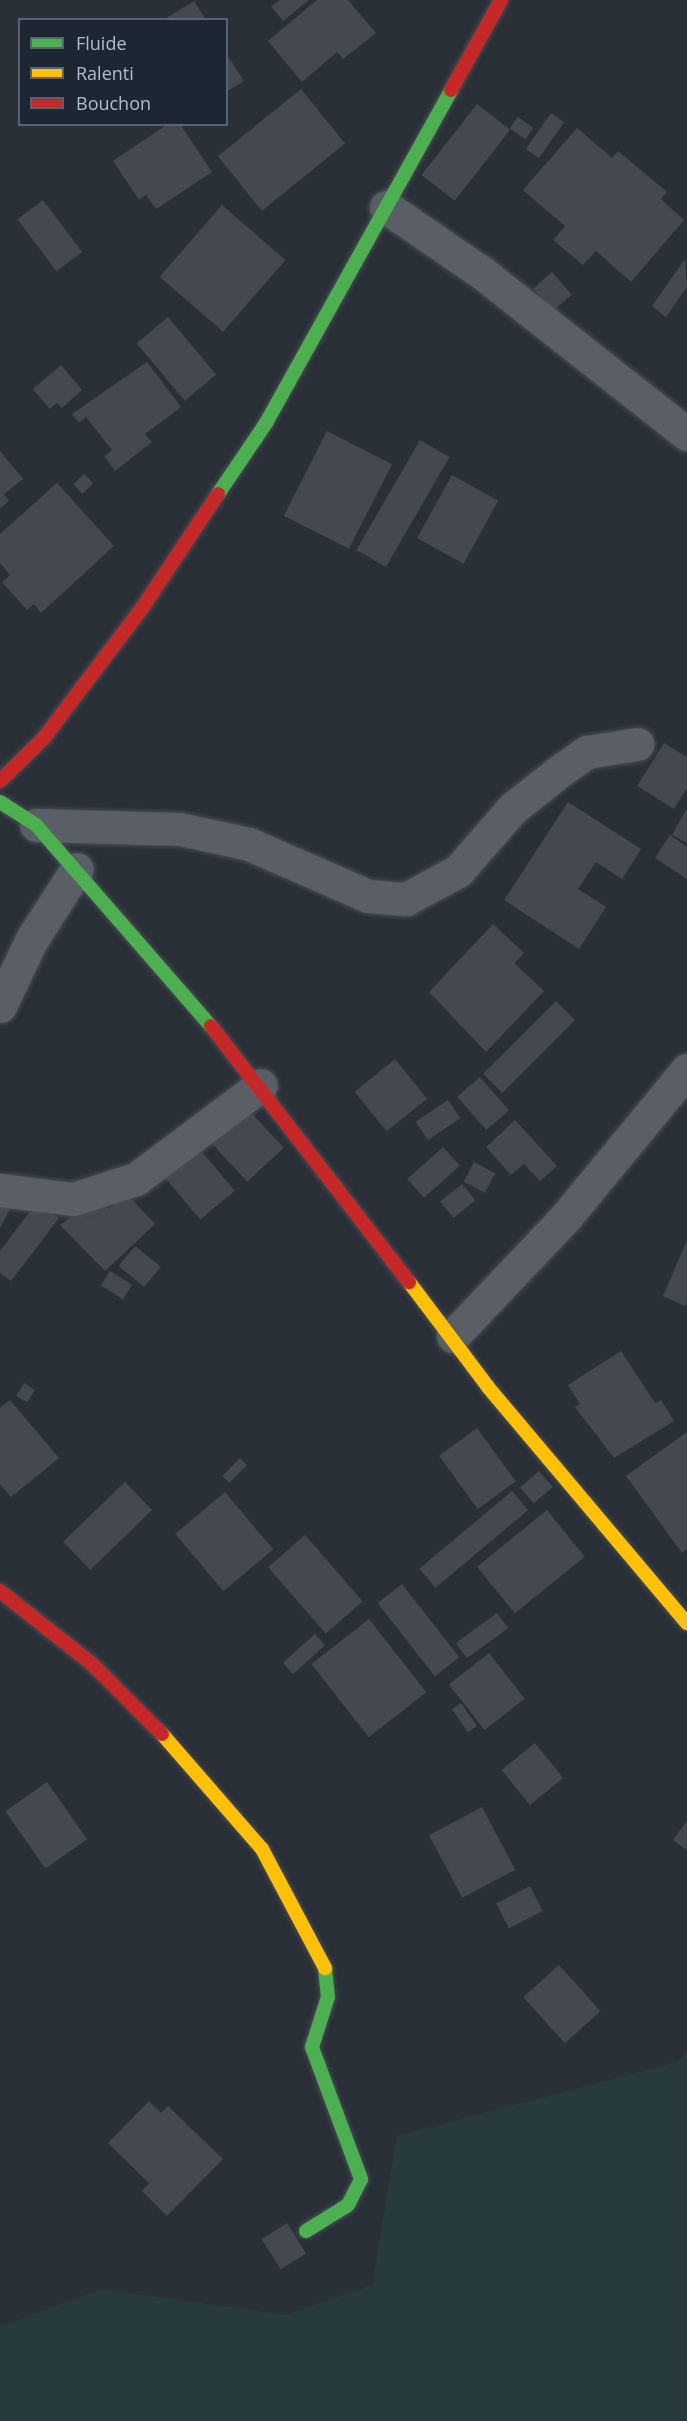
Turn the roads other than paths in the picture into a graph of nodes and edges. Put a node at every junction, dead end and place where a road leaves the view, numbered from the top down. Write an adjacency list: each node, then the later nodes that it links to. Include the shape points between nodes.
1 (501, 0): 2 (street)
2 (386, 207): 3 (street, via 482,272); 5 (street, via 266,423 155,588 43,739)
3 (687, 435)
4 (637, 744): 7 (street, via 587,753 561,770 513,808 458,871 406,899 369,896 249,843 180,829)
5 (0, 781)
6 (0, 802): 7 (street)
7 (36, 825): 8 (street)
8 (77, 869): 9 (street, via 32,939); 11 (street)
9 (0, 1006)
10 (687, 1070): 13 (street, via 564,1218)
11 (261, 1085): 12 (street, via 136,1179 73,1199); 13 (street)
12 (0, 1190)
13 (453, 1336): 15 (street, via 532,1442)
14 (0, 1591): 16 (street, via 92,1664 198,1770 262,1849 306,1925 327,1972 328,1997 312,2047 361,2179 348,2205)
15 (687, 1623)
16 (306, 2230)

